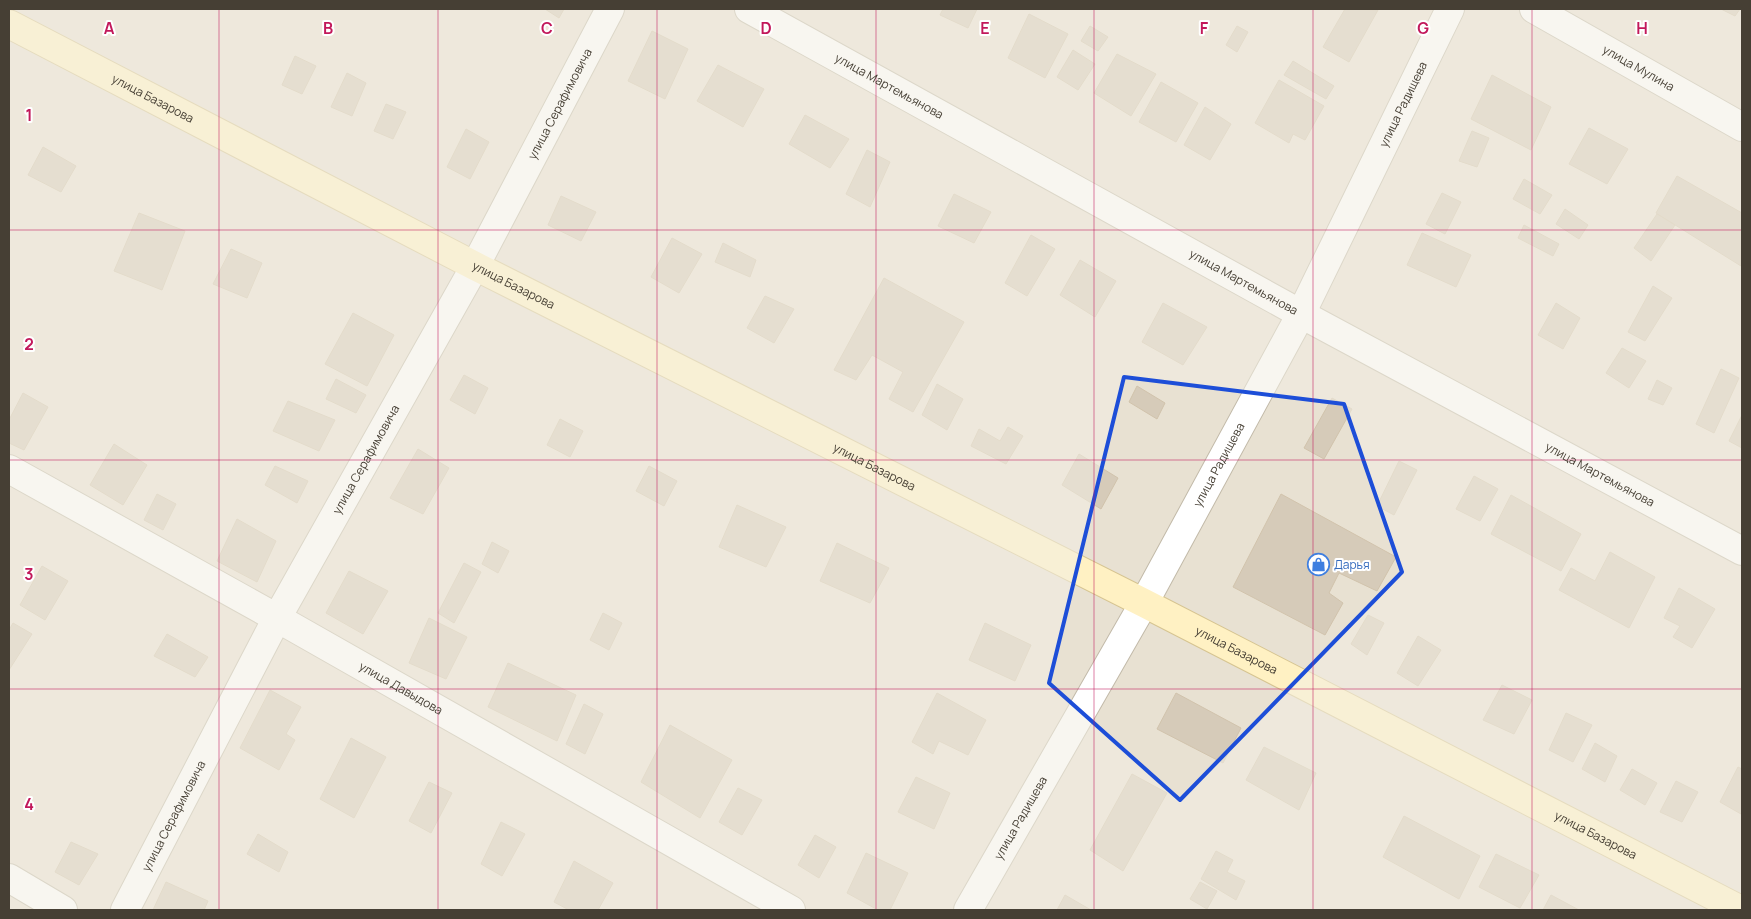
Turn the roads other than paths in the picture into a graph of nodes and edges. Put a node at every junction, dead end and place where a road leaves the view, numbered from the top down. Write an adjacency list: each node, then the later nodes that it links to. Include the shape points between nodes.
1 (610, 9): 7 (street, улица Серафимовича)
2 (748, 9): 8 (street, улица Мартемьянова)
3 (1450, 9): 8 (street, улица Радищева)
4 (1534, 9): 6 (street, улица Мулина)
5 (9, 24): 7 (main road, улица Базарова)
6 (1742, 127)
7 (476, 266): 11 (main road, улица Базарова); 12 (street, улица Серафимовича)
8 (1301, 314): 10 (street, улица Мартемьянова); 11 (street, улица Радищева)
9 (9, 469): 12 (street, улица Давыдова)
10 (1742, 551)
11 (1144, 603): 17 (street, улица Радищева); 18 (main road, улица Базарова)
12 (277, 618): 15 (street, улица Серафимовича); 16 (street, улица Давыдова)
13 (9, 878): 14 (street)
14 (63, 910)
15 (124, 910)
16 (791, 910)
17 (968, 910)
18 (1741, 910)

